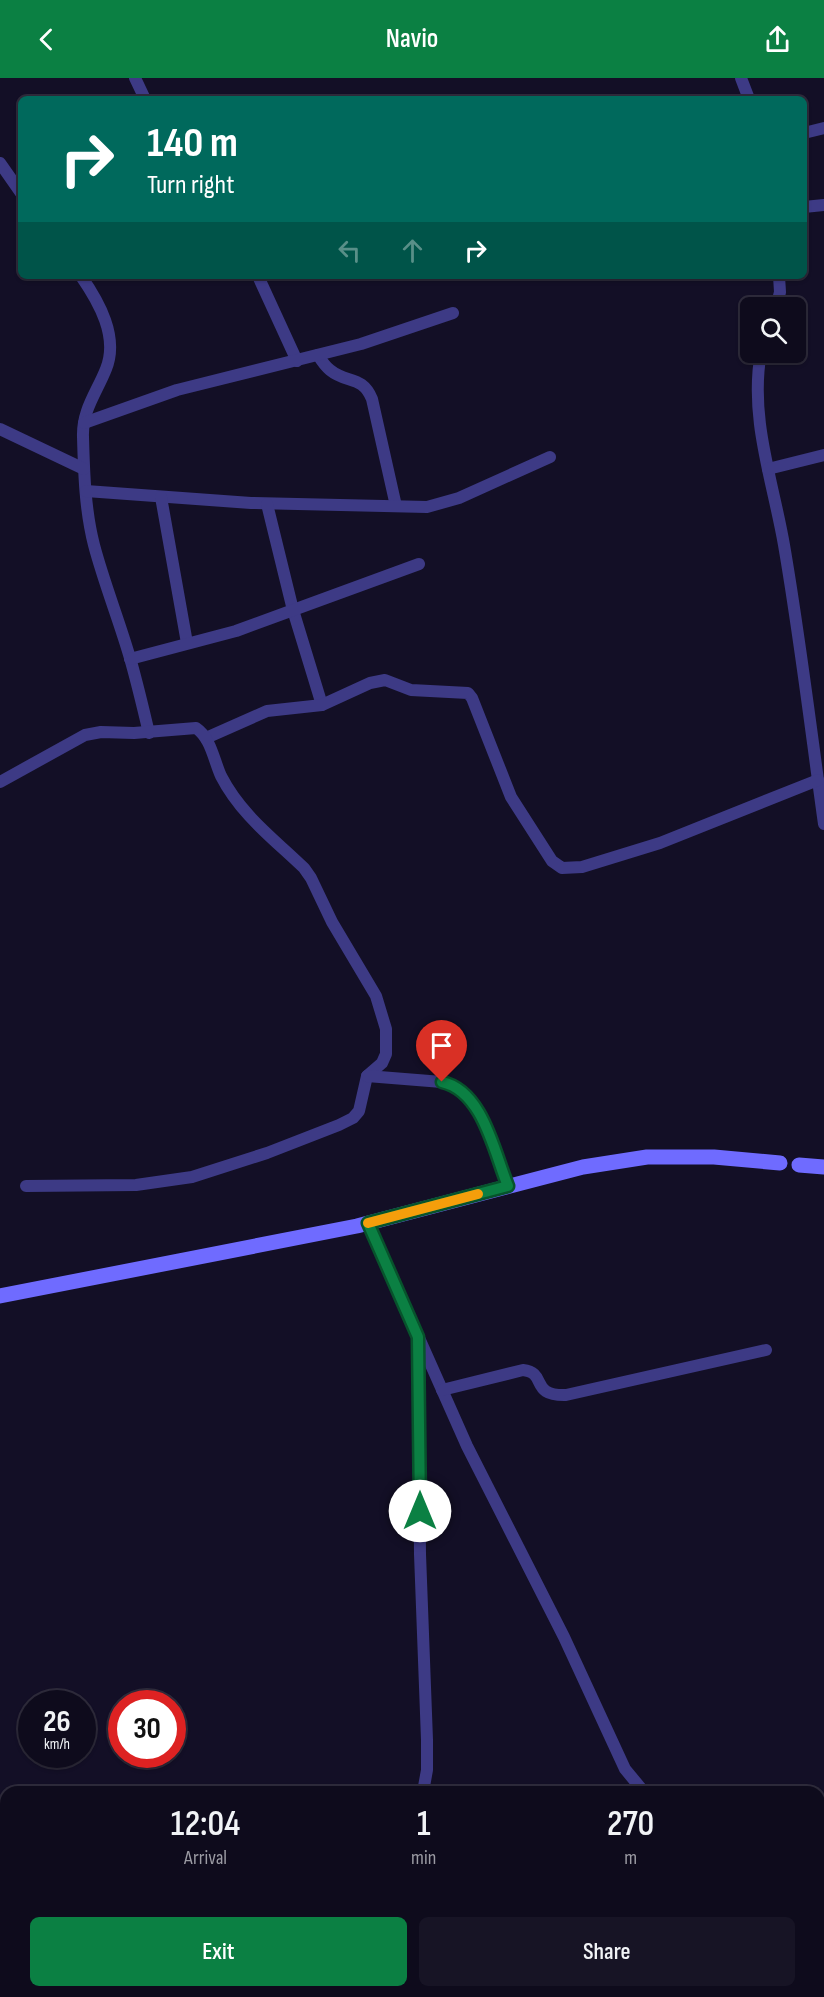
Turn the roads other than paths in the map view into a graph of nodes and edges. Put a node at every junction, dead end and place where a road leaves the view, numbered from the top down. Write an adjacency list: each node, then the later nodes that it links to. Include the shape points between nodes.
1 (135, 78): 3 (street)
2 (741, 78): 4 (street)
3 (144, 96)
4 (748, 96)
5 (824, 128): 6 (street)
6 (807, 132)
7 (0, 163): 8 (street)
8 (18, 189)
9 (824, 205): 10 (street)
10 (807, 207)
11 (83, 279): 19 (street, via 107,324 110,347 107,367)
12 (259, 279): 17 (street)
13 (778, 279): 14 (street)
14 (779, 297)
15 (453, 313): 16 (street)
16 (318, 355): 17 (street); 28 (street, via 329,370 363,383 369,391)
17 (297, 361): 19 (street, via 177,390)
18 (759, 363): 24 (street, via 757,402)
19 (84, 423): 23 (street)
20 (0, 429): 23 (street)
21 (824, 455): 24 (street)
22 (550, 457): 28 (street, via 444,503)
23 (84, 469): 25 (street)
24 (768, 469): 36 (street, via 784,544)
25 (86, 491): 26 (street); 32 (street, via 94,545)
26 (161, 497): 27 (street); 31 (street)
27 (267, 504): 28 (street); 30 (street)
28 (396, 506)
29 (418, 564): 30 (street)
30 (293, 610): 31 (street); 33 (street)
31 (187, 644): 32 (street)
32 (130, 658): 34 (street)
33 (322, 705): 35 (street, via 267,711); 36 (street, via 385,680 417,691 468,693 510,797 552,861 562,868 582,867 660,843)
34 (149, 733): 35 (street, via 196,728); 37 (street, via 86,735)
35 (206, 738): 39 (street, via 222,777 248,817 311,878 376,996 386,1029 386,1054)
36 (818, 780): 38 (street)
37 (0, 782)
38 (824, 824)
39 (368, 1076): 43 (street, via 359,1111 353,1118 192,1177 136,1185); 44 (street, via 442,1082 465,1093 479,1110)
40 (780, 1163): 44 (main road, via 714,1157 647,1157 584,1167)
41 (799, 1165): 42 (main road)
42 (824, 1167)
43 (26, 1186)
44 (508, 1186): 45 (main road)
45 (368, 1223): 46 (main road); 47 (street)
46 (0, 1296)
47 (418, 1337): 49 (street); 50 (street, via 427,1750)
48 (766, 1350): 49 (street, via 566,1395 545,1392 536,1375 523,1370)
49 (442, 1390): 51 (street, via 621,1761)
50 (424, 1786)
51 (640, 1786)

